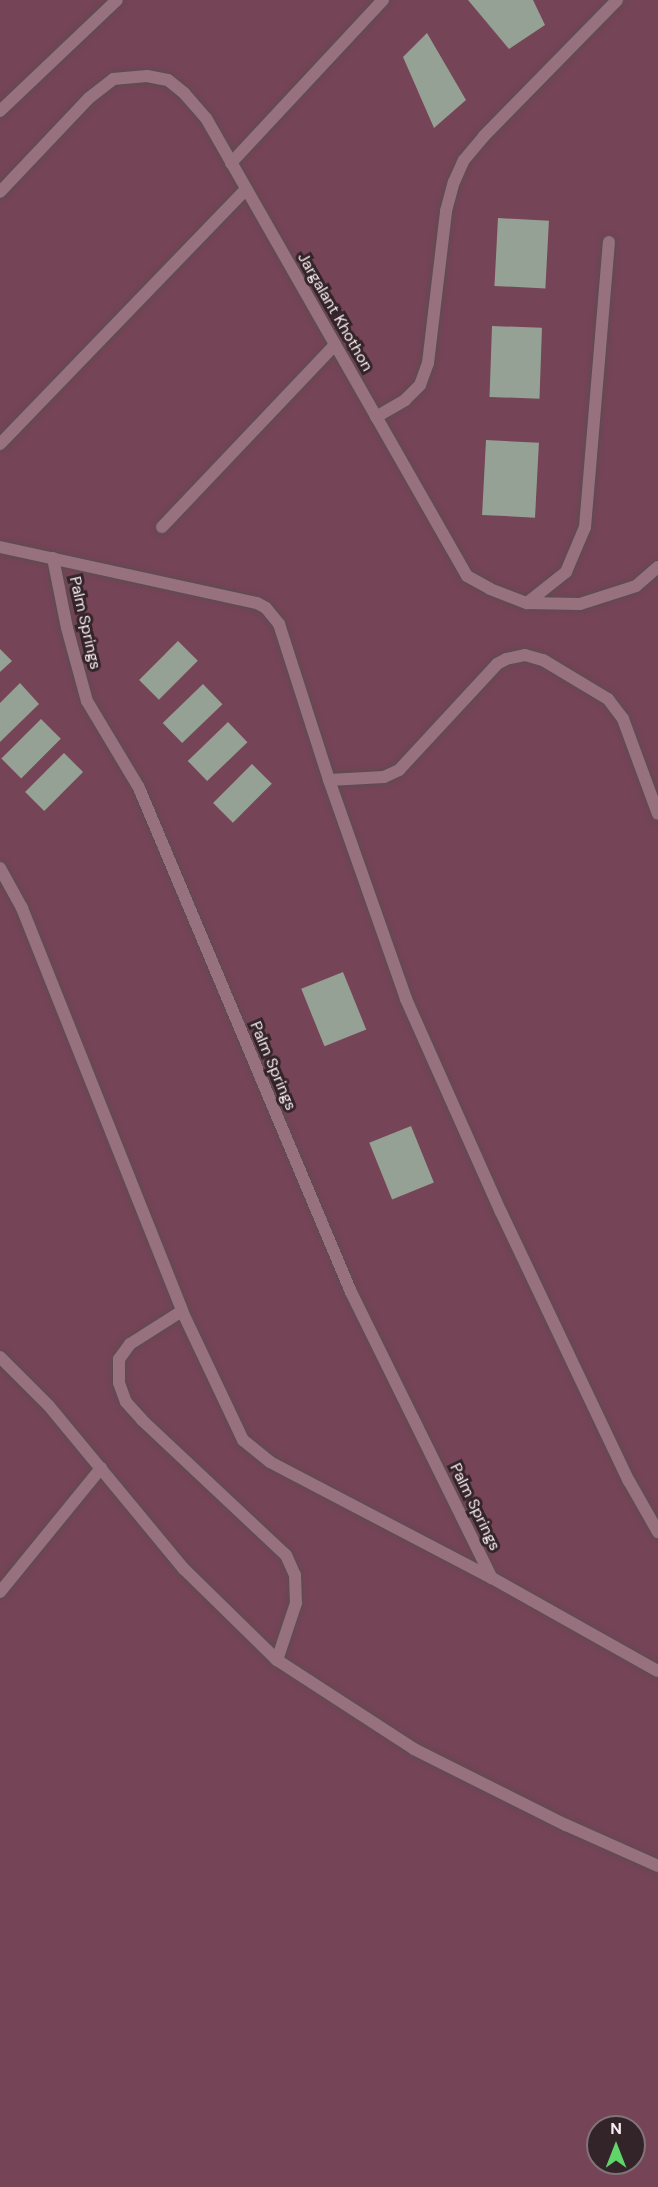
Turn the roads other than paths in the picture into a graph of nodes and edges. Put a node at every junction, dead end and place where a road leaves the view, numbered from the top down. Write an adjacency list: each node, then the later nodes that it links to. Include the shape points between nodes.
1 (117, 0): 4 (street)
2 (383, 0): 5 (street)
3 (617, 0): 10 (street, via 464,160 446,211 428,363 420,385 405,400)
4 (0, 111)
5 (231, 163): 6 (street, Jargalant Khothon); 7 (street, Jargalant Khothon, via 206,118 168,80 147,76 113,79 89,98)
6 (246, 189): 9 (street, Jargalant Khothon); 11 (street)
7 (0, 192)
8 (609, 242): 16 (street, via 585,527 566,572)
9 (335, 345): 10 (street, Jargalant Khothon); 12 (street)
10 (376, 417): 16 (street, Jargalant Khothon, via 466,576)
11 (0, 444)
12 (162, 527)
13 (0, 547): 14 (street, Palm Springs)
14 (53, 558): 17 (street, Palm Springs, via 266,608 279,624); 24 (street, Palm Springs, via 87,701 139,788 351,1292)
15 (658, 567): 16 (street, Jargalant Khothon, via 636,586 580,604)
16 (527, 603)
17 (329, 780): 18 (street, via 384,777 399,770 497,664 525,655 543,660 608,699 623,719); 23 (street, Palm Springs, via 406,999 501,1212 629,1481)
18 (658, 814)
19 (0, 868): 20 (street, Palm Springs, via 22,908)
20 (182, 1311): 24 (street, Palm Springs, via 232,1422 249,1447 270,1462); 26 (street, via 130,1344 119,1359 119,1383 126,1402 142,1420 286,1555 295,1575 296,1603)
21 (0, 1357): 22 (street, via 50,1406)
22 (101, 1468): 25 (street); 26 (street, via 184,1569)
23 (658, 1532)
24 (492, 1578): 27 (street, Palm Springs)
25 (0, 1592)
26 (276, 1660): 28 (street, via 414,1749)
27 (658, 1671)
28 (658, 1866)

